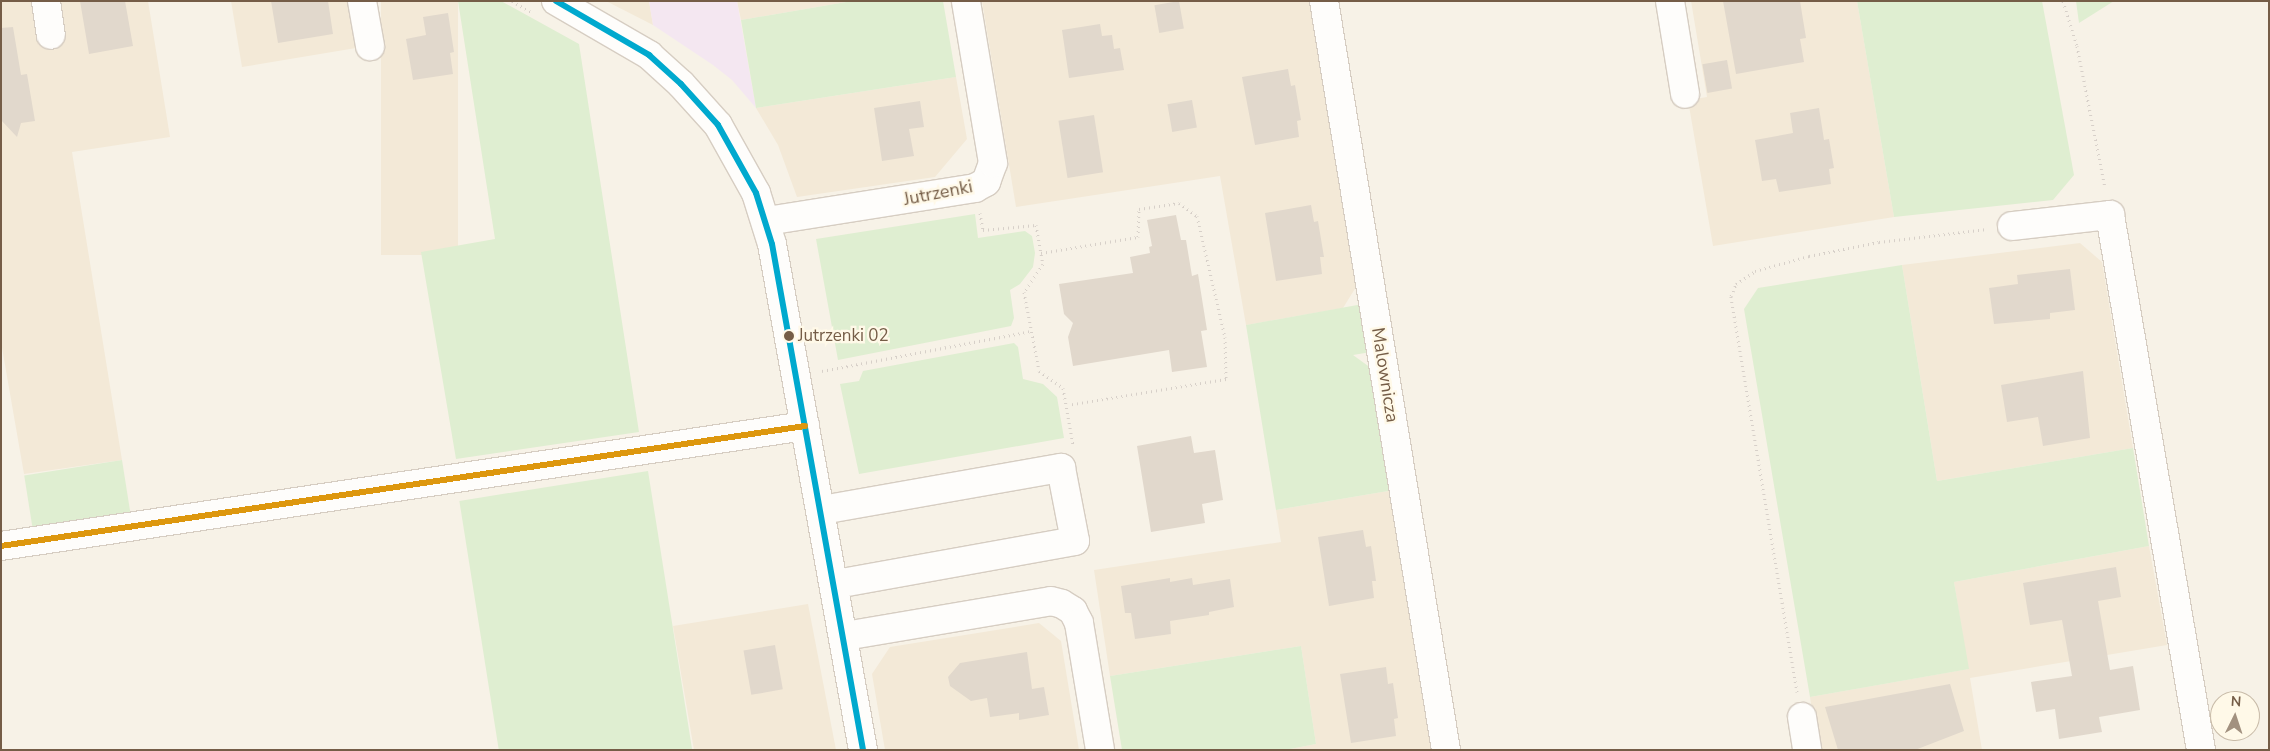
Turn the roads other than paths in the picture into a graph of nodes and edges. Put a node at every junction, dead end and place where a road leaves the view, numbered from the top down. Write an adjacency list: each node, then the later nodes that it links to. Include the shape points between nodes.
1 (46, 1): 7 (street)
2 (362, 1): 8 (street)
3 (966, 1): 10 (street, Jutrzenki, via 993,163 986,182 975,188)
4 (1324, 1): 20 (street, Malownicza)
5 (1670, 1): 9 (street)
6 (546, 8): 10 (street, via 649,55 701,104 737,156)
7 (52, 35)
8 (370, 46)
9 (1686, 94)
10 (766, 221): 12 (street)
11 (2012, 226): 22 (street, via 2110,215)
12 (805, 426): 13 (street); 14 (street)
13 (822, 510): 15 (street); 15 (street, via 1061,468 1075,541)
14 (1, 546)
15 (835, 584): 16 (street)
16 (845, 636): 18 (street); 19 (street, via 1052,601 1062,604 1073,611 1079,623)
17 (1802, 717): 21 (street)
18 (863, 750)
19 (1100, 750)
20 (1446, 750)
21 (1807, 750)
22 (2201, 750)

